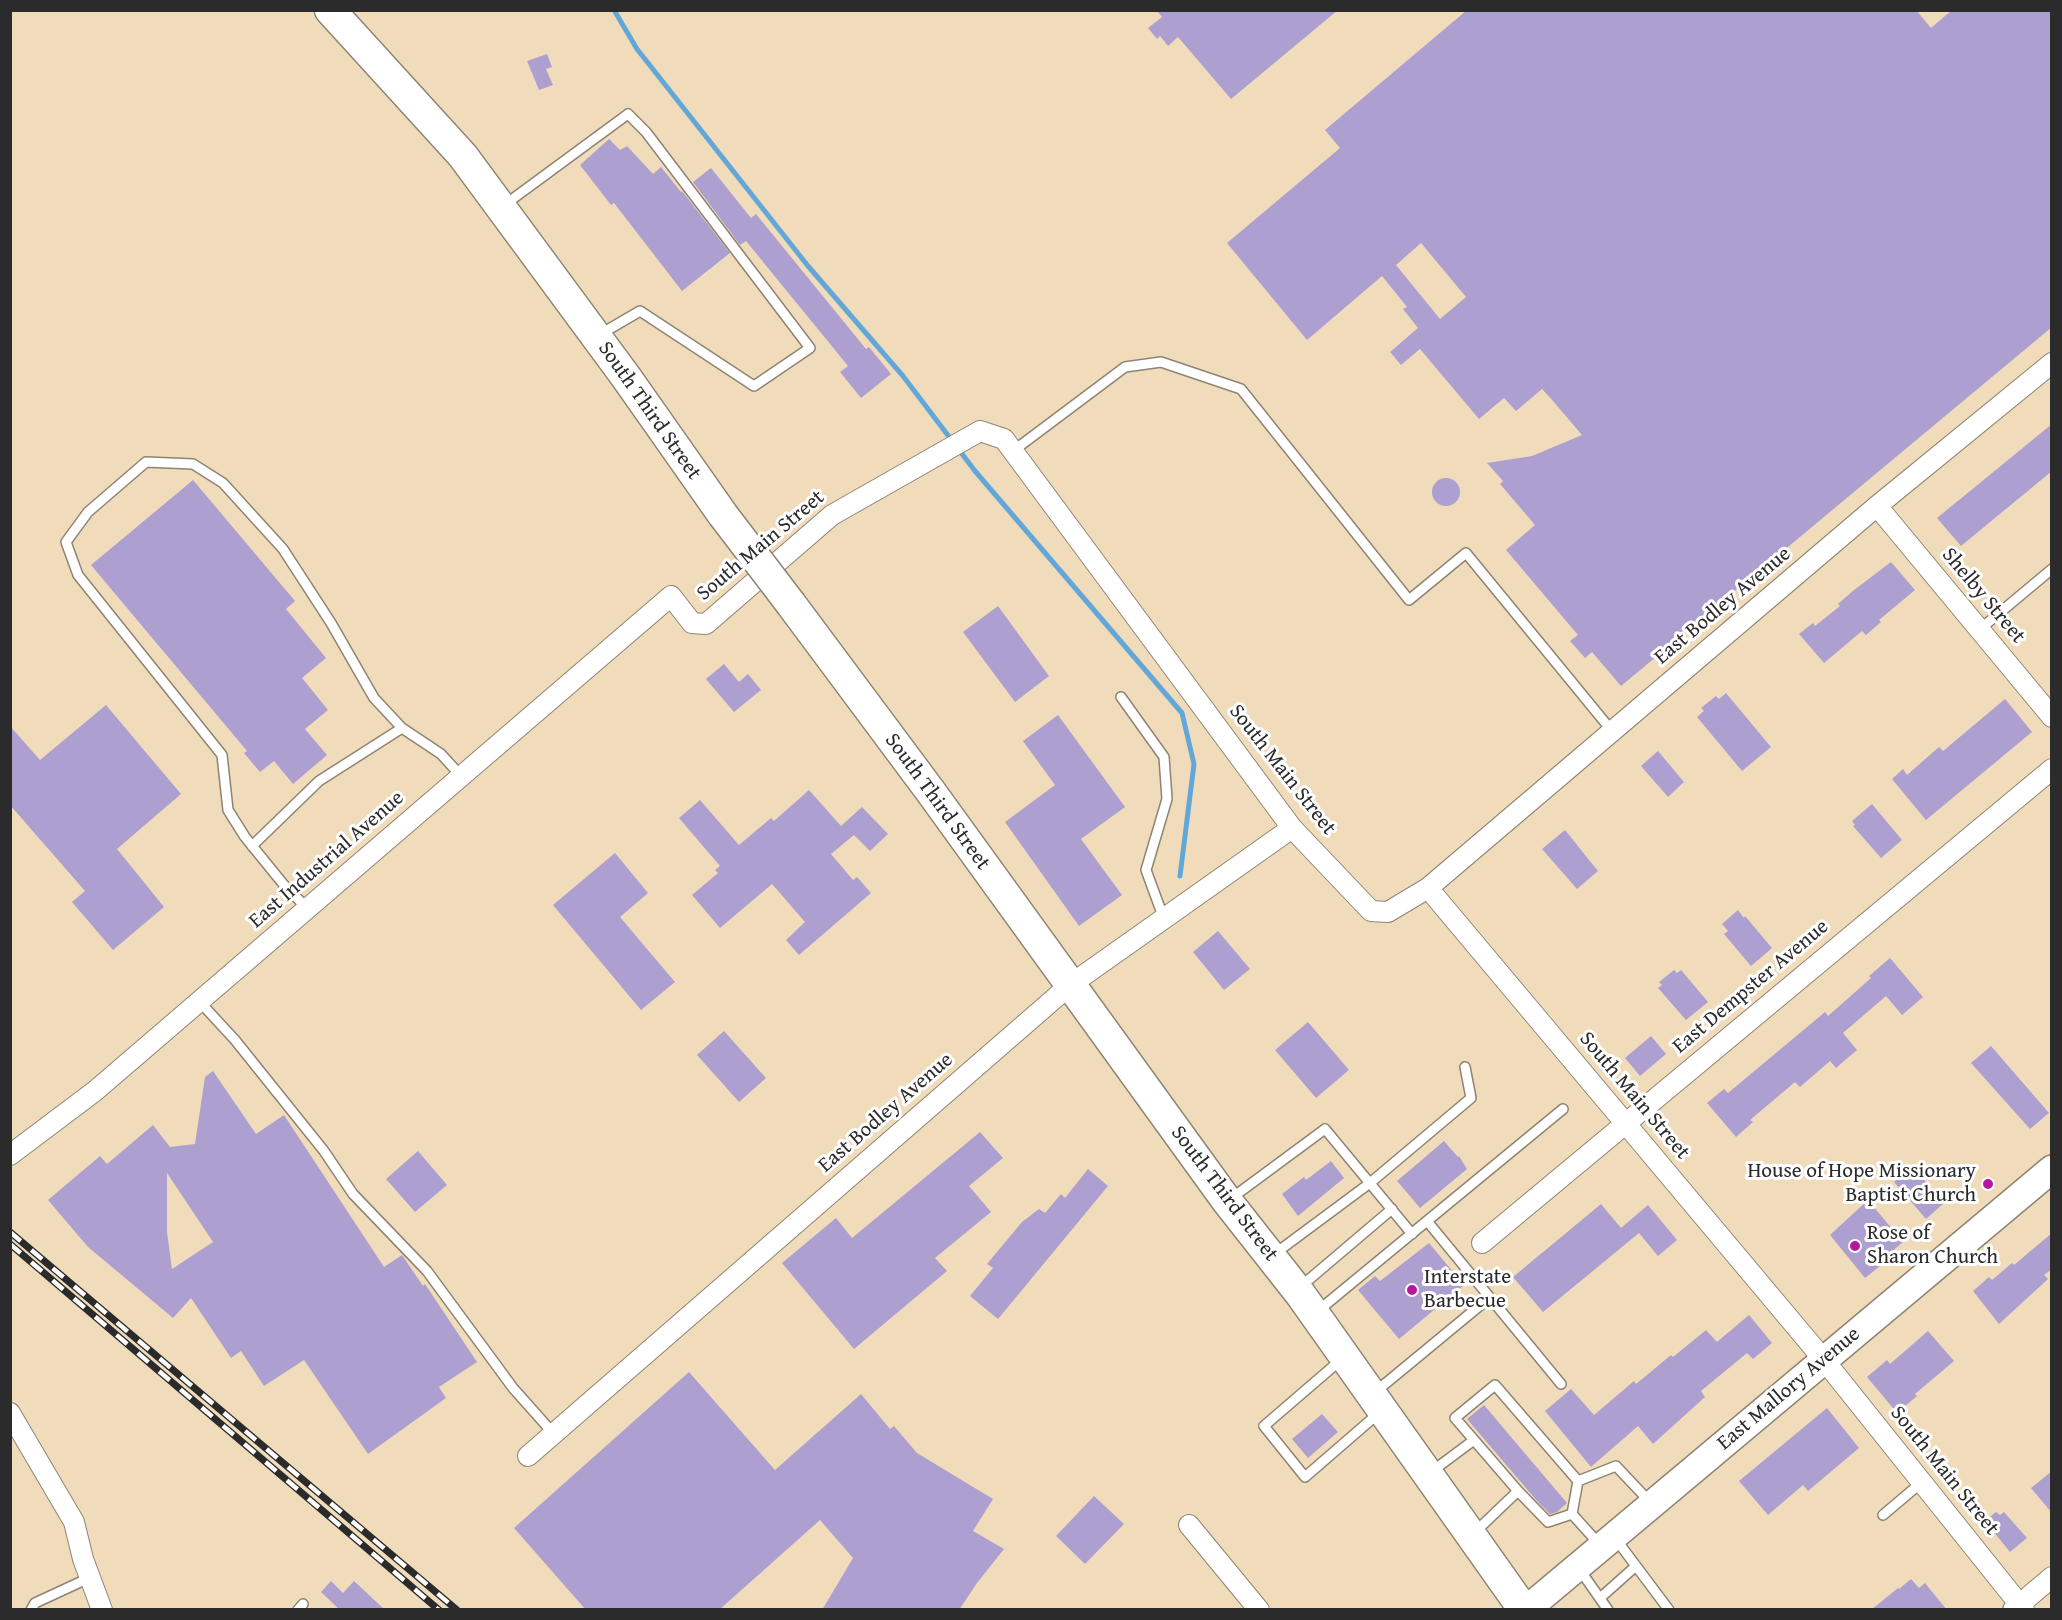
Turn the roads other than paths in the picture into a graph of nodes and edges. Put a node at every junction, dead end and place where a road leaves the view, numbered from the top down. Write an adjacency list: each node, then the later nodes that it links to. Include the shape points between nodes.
1 (330, 10): 2 (main road, South Third Street, via 463,156)
2 (501, 207): 3 (main road, South Third Street); 3 (lane, via 628,114 646,132 810,348 754,386 640,311)
3 (596, 337): 21 (main road, South Third Street, bridge)
4 (2052, 363): 6 (street, East Bodley Avenue)
5 (1013, 451): 8 (street, South Main Street, via 1004,438 980,431 971,436 831,515 706,624 692,623); 13 (lane, via 1125,367 1161,362 1241,389 1409,600 1466,554); 16 (street, South Main Street)
6 (1877, 506): 9 (street, Shelby Street); 13 (street, East Bodley Avenue)
7 (2052, 569): 9 (lane)
8 (671, 596): 15 (street, East Industrial Avenue)
9 (1979, 630): 11 (street, Shelby Street)
10 (1120, 697): 20 (lane, via 1164,757 1167,799 1146,870)
11 (2052, 717)
12 (402, 728): 15 (lane, via 441,754); 17 (lane, via 319,781); 17 (lane, via 374,698 283,549 223,483 193,464 147,462 88,512 66,542 78,575 222,755 228,810)
13 (1612, 731): 18 (street, East Bodley Avenue)
14 (2052, 769): 25 (street, East Dempster Avenue)
15 (461, 776): 19 (street, East Industrial Avenue)
16 (1292, 828): 18 (street, South Main Street, via 1371,911 1388,912); 20 (street, East Bodley Avenue)
17 (252, 846): 19 (lane)
18 (1428, 888): 25 (street, South Main Street)
19 (308, 908): 22 (street, East Industrial Avenue)
20 (1164, 919): 21 (street, East Bodley Avenue)
21 (1070, 985): 29 (main road, South Third Street); 43 (street, East Bodley Avenue)
22 (200, 1002): 26 (street, East Industrial Avenue, via 95,1091); 43 (lane, via 324,1151 353,1194 427,1271 513,1388)
23 (1465, 1068): 28 (lane, via 1471,1098)
24 (1563, 1109): 31 (lane)
25 (1625, 1123): 33 (street, East Dempster Avenue); 39 (street, South Main Street)
26 (10, 1155)
27 (2052, 1169): 39 (main road, East Mallory Avenue)
28 (1370, 1183): 29 (lane, via 1325,1130); 30 (lane); 34 (lane)
29 (1227, 1201): 34 (main road, South Third Street)
30 (1392, 1209): 32 (lane); 35 (lane)
31 (1427, 1221): 32 (lane); 36 (lane)
32 (1412, 1234): 37 (lane)
33 (1482, 1243)
34 (1271, 1256): 35 (main road, South Third Street)
35 (1297, 1290): 37 (main road, South Third Street)
36 (1489, 1298): 40 (lane); 41 (lane)
37 (1314, 1314): 38 (main road, South Third Street)
38 (1344, 1357): 41 (main road, South Third Street); 41 (lane, via 1264,1426 1305,1477)
39 (1824, 1360): 48 (street, South Main Street); 50 (main road, East Mallory Avenue)
40 (1561, 1384)
41 (1377, 1402): 46 (main road, South Third Street)
42 (10, 1413): 59 (street, via 74,1522)
43 (553, 1433): 45 (street, East Bodley Avenue)
44 (1474, 1440): 46 (lane); 47 (lane, via 1455,1418 1496,1385); 49 (lane)
45 (528, 1456)
46 (1428, 1474): 54 (main road, South Third Street)
47 (1578, 1481): 50 (lane, via 1616,1466); 51 (lane)
48 (1922, 1482): 52 (lane); 61 (street, South Main Street)
49 (1518, 1491): 51 (lane, via 1548,1522); 54 (lane)
50 (1652, 1504): 55 (main road, East Mallory Avenue)
51 (1572, 1514): 55 (lane)
52 (1883, 1515)
53 (1189, 1525): 64 (street)
54 (1472, 1536): 65 (main road, South Third Street)
55 (1607, 1541): 56 (main road, East Mallory Avenue); 57 (lane)
56 (1578, 1566): 60 (lane); 65 (main road, East Mallory Avenue)
57 (1636, 1566): 60 (lane); 67 (lane)
58 (2052, 1577): 61 (street)
59 (89, 1578): 62 (lane, via 35,1604); 63 (street)
60 (1600, 1598): 66 (lane)
61 (2019, 1608)
62 (31, 1610)
63 (102, 1610)
64 (1259, 1610)
65 (1525, 1610)
66 (1608, 1610)
67 (1669, 1610)

